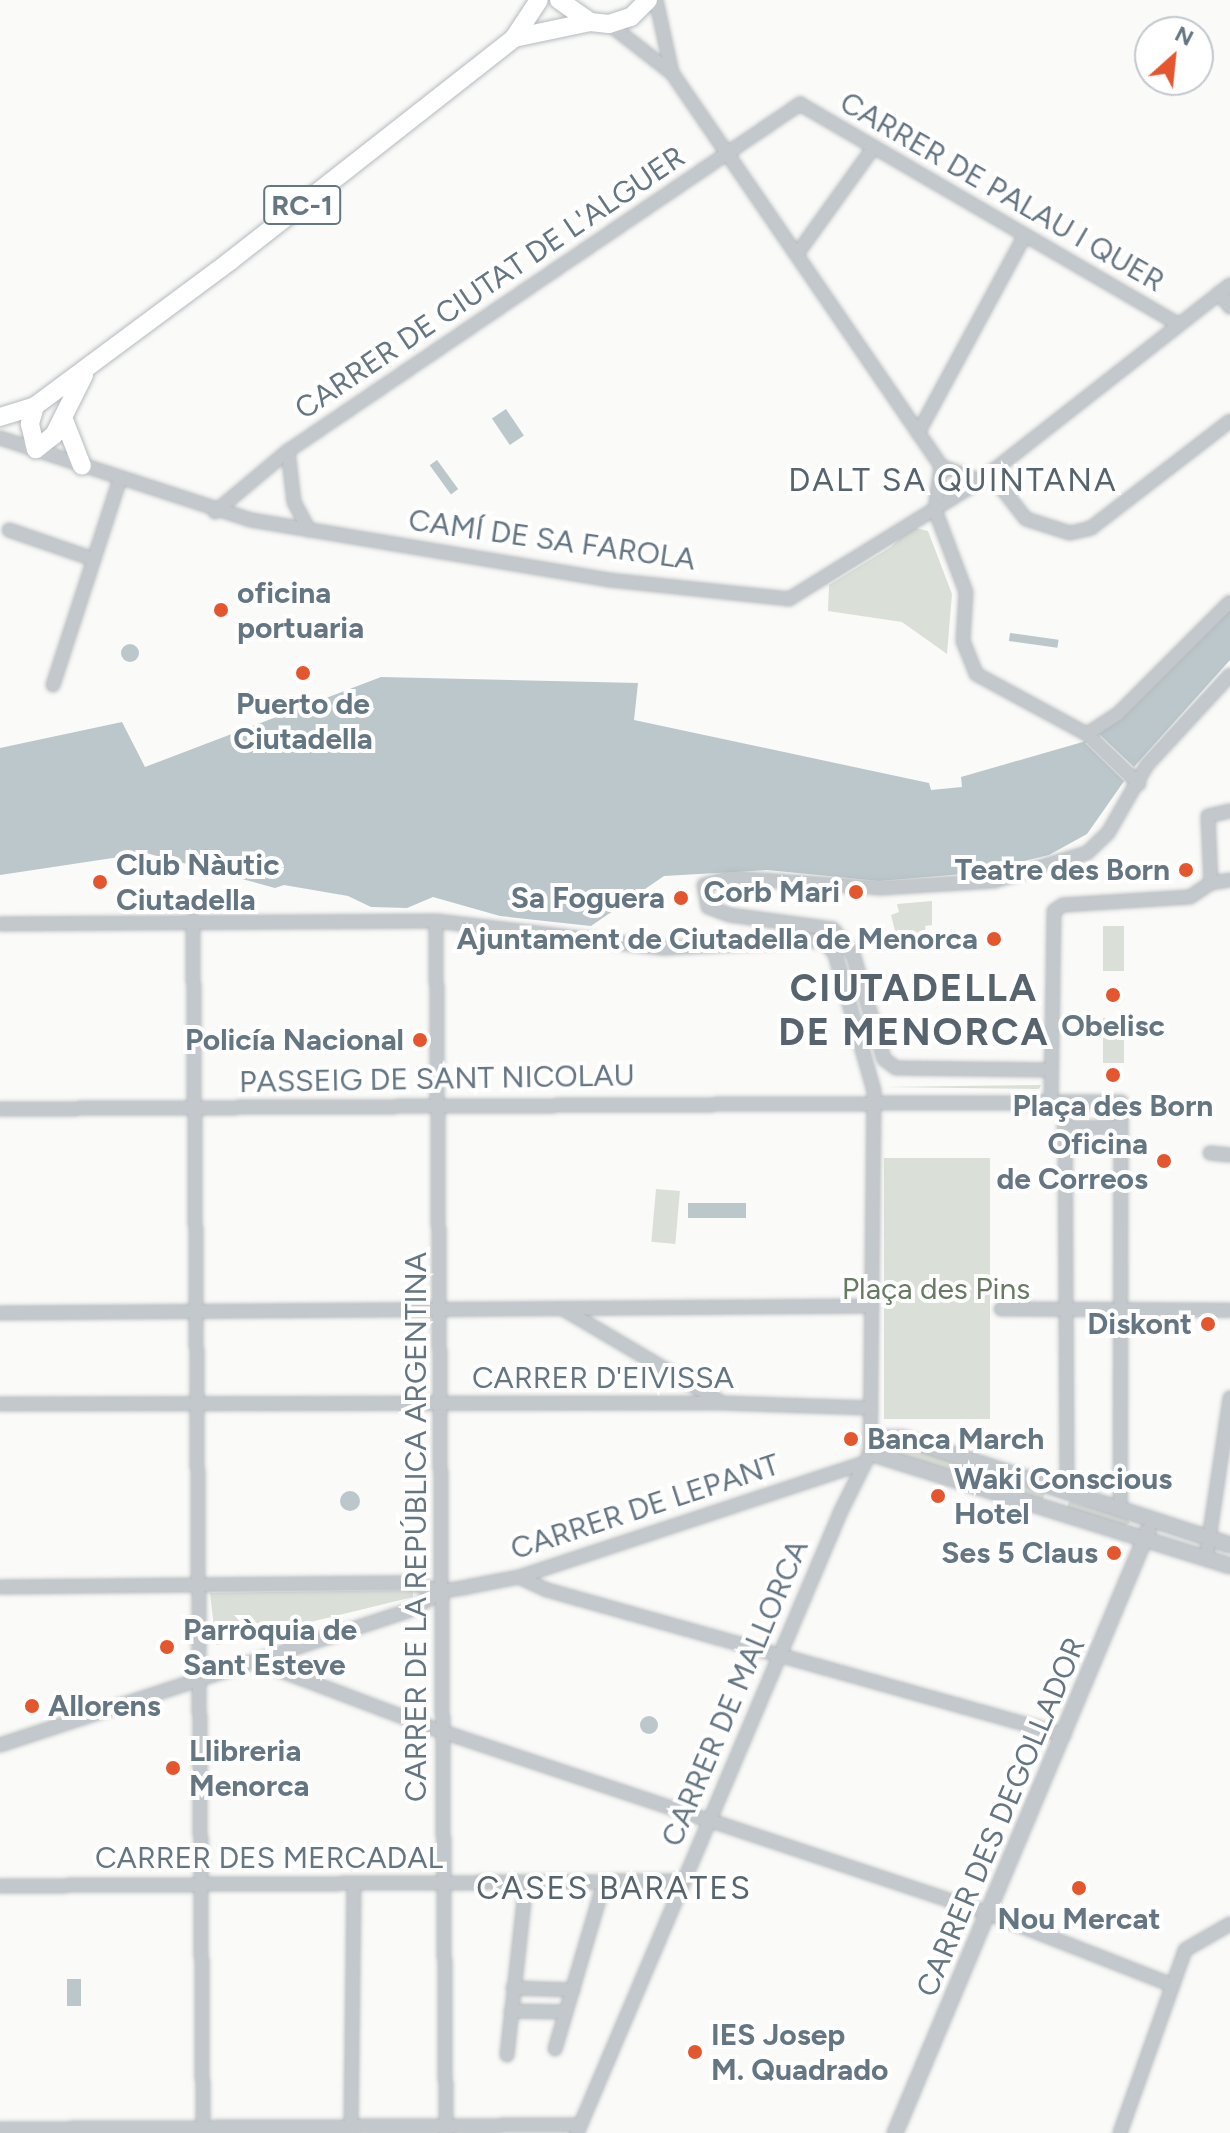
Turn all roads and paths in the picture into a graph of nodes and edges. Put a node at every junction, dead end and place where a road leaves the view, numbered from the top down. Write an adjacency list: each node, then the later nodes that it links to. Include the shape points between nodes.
1 (539, 0): 7 (main road, RC-1)
2 (559, 0): 5 (main road, RC-1)
3 (648, 0): 6 (main road, via 631,17)
4 (656, 0): 8 (street)
5 (590, 22): 6 (main road, RC-1); 7 (main road, RC-1)
6 (609, 24): 8 (street)
7 (514, 38): 17 (main road, RC-1)
8 (672, 73): 11 (street)
9 (800, 104): 10 (street, CARRER DE PALAU I QUER); 11 (street, CARRER DE CIUTAT DE L'ALGUER)
10 (874, 147): 12 (street, CARRER DE PALAU I QUER); 13 (street)
11 (727, 154): 13 (street); 25 (street, CARRER DE CIUTAT DE L'ALGUER)
12 (1025, 235): 16 (street, CARRER DE PALAU I QUER); 22 (street)
13 (797, 254): 22 (street)
14 (1224, 289): 15 (street); 16 (street)
15 (1230, 307)
16 (1178, 324): 28 (street)
17 (88, 369): 18 (main road, RC-1); 20 (main road, RC-1)
18 (35, 406): 19 (main road, RC-1); 24 (main road, via 30,424)
19 (0, 417)
20 (64, 420): 24 (main road, RC-1); 26 (main road)
21 (1230, 421): 28 (street, via 1091,528 1070,533 1026,519)
22 (918, 433): 27 (street)
23 (0, 438): 24 (street, CAMÍ DE SA FAROLA)
24 (36, 449): 26 (street, CAMÍ DE SA FAROLA)
25 (288, 451): 31 (street, CARRER DE CIUTAT DE L'ALGUER); 33 (street, via 294,502)
26 (82, 466): 29 (street, CAMÍ DE SA FAROLA)
27 (941, 466): 28 (street); 30 (street)
28 (985, 477): 30 (street)
29 (120, 479): 31 (street, CAMÍ DE SA FAROLA); 34 (street)
30 (935, 510): 33 (street, CAMÍ DE SA FAROLA, via 908,520 789,599 609,580); 38 (street, via 966,592 963,641 976,674)
31 (215, 512): 33 (street, CAMÍ DE SA FAROLA)
32 (9, 530): 34 (street)
33 (309, 530)
34 (93, 559): 37 (street)
35 (1230, 602): 38 (street)
36 (1230, 675): 39 (street, via 1147,765)
37 (53, 685)
38 (1090, 737): 39 (street)
39 (1139, 784): 46 (street, via 1101,842 1087,853 994,881 880,888 731,878 704,885 702,899 719,911 833,929 853,954 884,1059 896,1068)
40 (1230, 811): 42 (street, via 1208,816)
41 (1230, 880): 42 (street)
42 (1211, 883): 46 (street, via 1190,897 1076,903 1054,911)
43 (193, 920): 44 (street); 45 (street); 50 (street)
44 (436, 921): 47 (street, via 664,948 823,940 835,954 857,1021); 49 (street, CARRER DE LA REPÚBLICA ARGENTINA)
45 (0, 924)
46 (1051, 1070): 48 (street)
47 (874, 1100): 48 (street); 49 (street, PASSEIG DE SANT NICOLAU); 56 (street)
48 (1058, 1102): 52 (street, via 1121,1102); 53 (street)
49 (439, 1105): 50 (street, PASSEIG DE SANT NICOLAU); 59 (street, CARRER DE LA REPÚBLICA ARGENTINA)
50 (194, 1107): 51 (street, PASSEIG DE SANT NICOLAU); 63 (street)
51 (0, 1109)
52 (1121, 1127): 53 (street); 60 (street)
53 (1064, 1128): 58 (street)
54 (1210, 1153): 55 (street)
55 (1230, 1155)
56 (872, 1306): 57 (street); 70 (street)
57 (560, 1307): 59 (street); 66 (street)
58 (1065, 1307): 60 (street); 61 (street); 75 (street)
59 (440, 1308): 63 (street); 69 (street, CARRER DE LA REPÚBLICA ARGENTINA)
60 (1120, 1308): 62 (street); 76 (street)
61 (1001, 1309)
62 (1230, 1310)
63 (196, 1311): 64 (street); 68 (street)
64 (0, 1313)
65 (1230, 1398): 72 (street)
66 (722, 1403): 69 (street, CARRER D'EIVISSA); 70 (street, CARRER D'EIVISSA)
67 (0, 1404): 68 (street, CARRER D'EIVISSA)
68 (196, 1404): 69 (street, CARRER D'EIVISSA); 85 (street)
69 (441, 1405): 87 (street, CARRER DE LA REPÚBLICA ARGENTINA)
70 (871, 1408): 71 (street)
71 (866, 1458): 73 (street, via 884,1438 903,1438); 74 (street); 84 (street, CARRER DE LEPANT); 88 (street, CARRER DE MALLORCA)
72 (1226, 1466): 80 (street)
73 (1000, 1470): 74 (street); 75 (street)
74 (994, 1492): 77 (street)
75 (1067, 1492): 76 (street); 77 (street)
76 (1120, 1509): 78 (street)
77 (1060, 1512): 79 (street)
78 (1151, 1519): 79 (street, CARRER DES DEGOLLADOR); 80 (street)
79 (1146, 1540): 82 (street); 92 (street, CARRER DES DEGOLLADOR)
80 (1213, 1540): 81 (street); 82 (street)
81 (1230, 1545)
82 (1206, 1559): 83 (street)
83 (1230, 1566)
84 (519, 1577): 87 (street, CARRER DE LEPANT); 88 (street, via 547,1590)
85 (197, 1583): 86 (street); 87 (street, via 407,1583); 90 (street)
86 (0, 1587)
87 (443, 1591): 89 (street, via 408,1611); 91 (street, CARRER DE LA REPÚBLICA ARGENTINA)
88 (779, 1654): 92 (street); 94 (street, CARRER DE MALLORCA)
89 (255, 1661): 90 (street); 91 (street)
90 (198, 1682): 93 (street); 100 (street)
91 (443, 1732): 94 (street); 98 (street, CARRER DE LA REPÚBLICA ARGENTINA)
92 (1064, 1735): 102 (street, CARRER DES DEGOLLADOR)
93 (0, 1745)
94 (708, 1822): 95 (street, CARRER DE MALLORCA); 102 (street)
95 (683, 1881): 97 (street, CARRER DES MERCADAL); 114 (street, CARRER DE MALLORCA)
96 (526, 1882): 97 (street, CARRER DES MERCADAL); 98 (street, CARRER DES MERCADAL); 104 (street)
97 (604, 1882): 106 (street)
98 (444, 1883): 99 (street, CARRER DES MERCADAL); 113 (street, CARRER DE LA REPÚBLICA ARGENTINA)
99 (354, 1884): 100 (street, CARRER DES MERCADAL); 111 (street)
100 (201, 1885): 101 (street, CARRER DES MERCADAL); 115 (street)
101 (0, 1886)
102 (988, 1913): 105 (street); 116 (street, CARRER DES DEGOLLADOR)
103 (1230, 1924): 105 (street, via 1185,1950)
104 (514, 1982): 106 (street); 107 (street)
105 (1172, 1985): 117 (street)
106 (573, 1990): 108 (street)
107 (511, 2011): 108 (street); 110 (street)
108 (566, 2012): 109 (street)
109 (555, 2049)
110 (507, 2055)
111 (351, 2127): 113 (street); 115 (street)
112 (0, 2129): 115 (street)
113 (446, 2129): 114 (street)
114 (579, 2129)
115 (203, 2130)
116 (895, 2133)
117 (1120, 2133)

